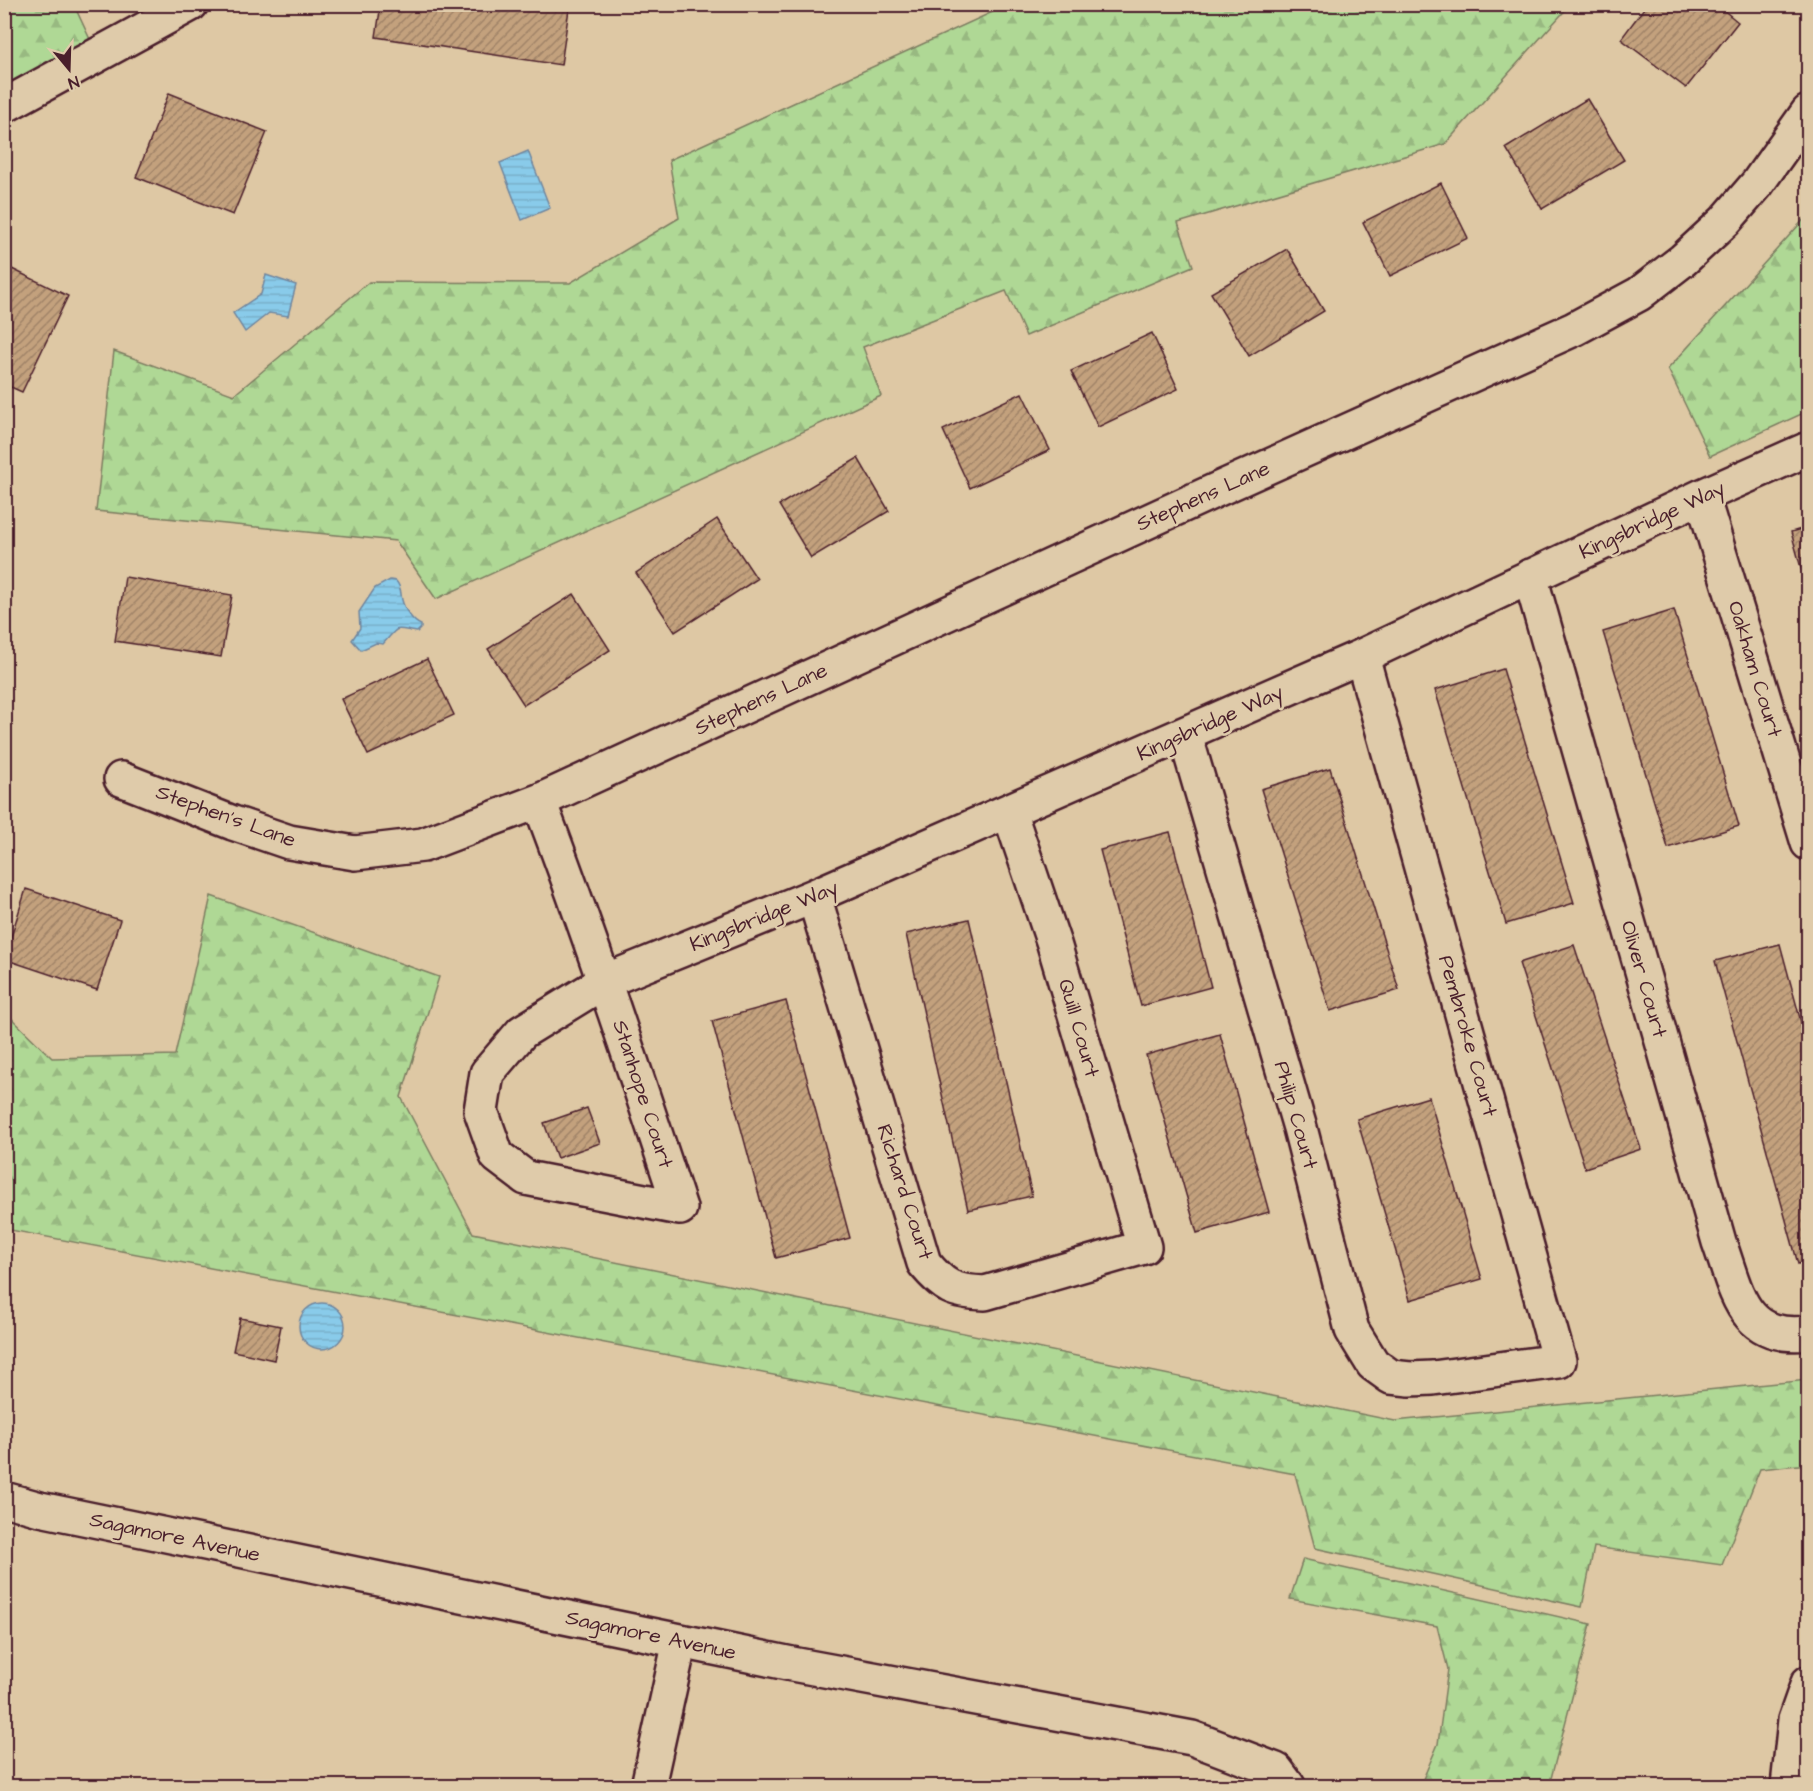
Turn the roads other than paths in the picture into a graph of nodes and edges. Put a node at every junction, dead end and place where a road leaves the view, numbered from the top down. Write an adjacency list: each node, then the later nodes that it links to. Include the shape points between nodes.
1 (191, 4): 2 (street)
2 (4, 106)
3 (1809, 112): 10 (street, Stephens Lane, via 1725,221 1683,260 1621,304 1574,329)
4 (1809, 449): 5 (street, Kingsbridge Way)
5 (1702, 496): 6 (street, Kingsbridge Way); 12 (street, Oakham Court)
6 (1530, 576): 7 (street, Kingsbridge Way); 17 (street, Oliver Court, via 1719,1242 1743,1309 1763,1329)
7 (1362, 656): 8 (street, Kingsbridge Way); 18 (street, Pembroke Court, via 1559,1361)
8 (1185, 734): 11 (street, Kingsbridge Way); 18 (street, Philip Court, via 1300,1128 1352,1330 1373,1364 1391,1377 1433,1378)
9 (121, 779): 10 (street, Stephen's Lane, via 288,842 355,853 423,845)
10 (539, 801): 14 (street)
11 (1009, 811): 13 (street, Kingsbridge Way); 16 (street, Quill Court, via 1054,944)
12 (1809, 843)
13 (814, 896): 14 (street, Kingsbridge Way); 16 (street, Richard Court, via 924,1263 940,1281 963,1292 985,1293)
14 (605, 981): 15 (street, Stanhope Court); 15 (street, Kingsbridge Way, via 522,1032 488,1073 481,1111 497,1156 526,1178)
15 (680, 1208)
16 (1144, 1247)
17 (1809, 1334)
18 (1503, 1368)
19 (4, 1499): 20 (street, Sagamore Avenue)
20 (680, 1641): 22 (street); 23 (street, Sagamore Avenue, via 1192,1738 1276,1770)
21 (1809, 1683): 24 (street, via 1795,1720)
22 (648, 1786)
23 (1288, 1786)
24 (1788, 1786)

